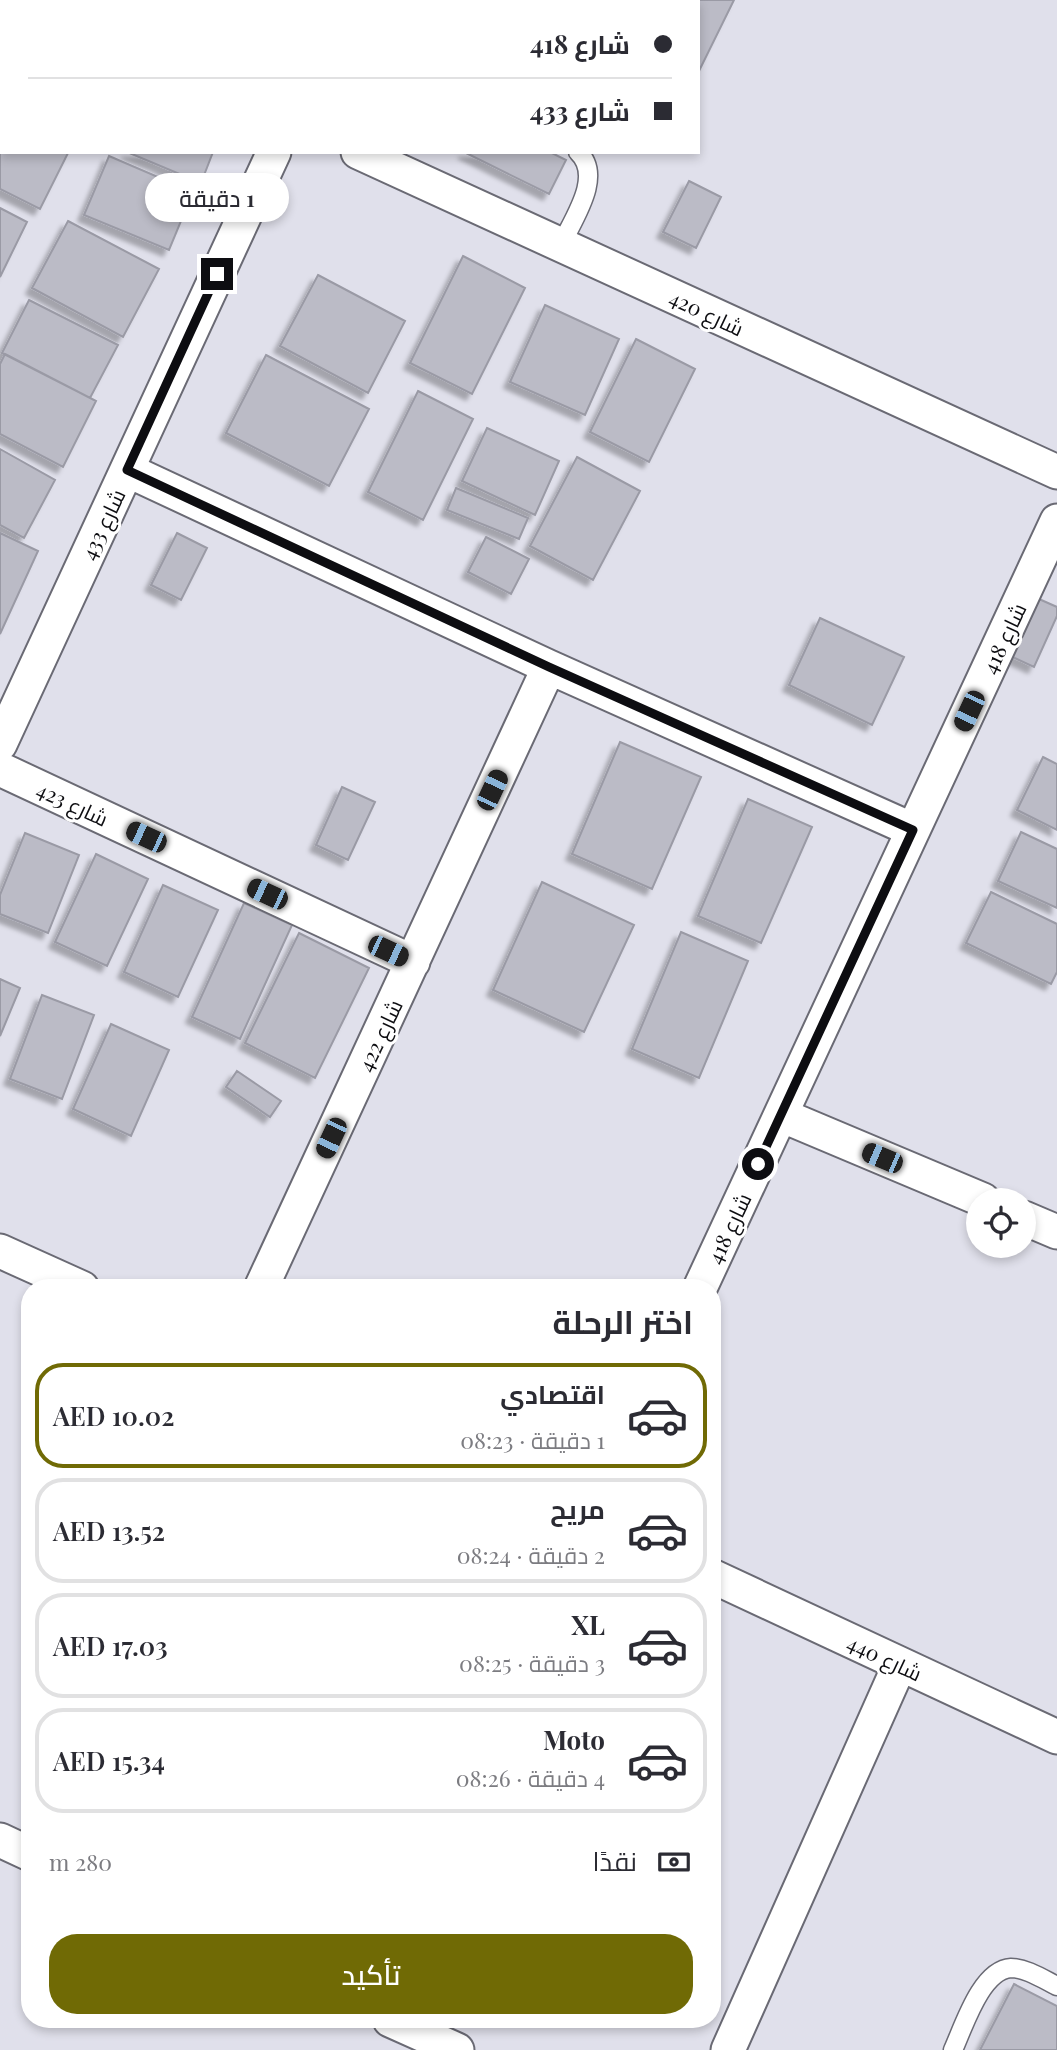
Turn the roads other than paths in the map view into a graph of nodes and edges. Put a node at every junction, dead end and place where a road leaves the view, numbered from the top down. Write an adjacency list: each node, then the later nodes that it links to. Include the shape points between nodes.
1 (273, 154): 5 (street, شارع 433)
2 (581, 154): 4 (lane, via 590,178)
3 (374, 156): 4 (street, شارع 420)
4 (561, 245): 6 (street, شارع 420)
5 (127, 470): 8 (street); 9 (street, شارع 433)
6 (1057, 472)
7 (1057, 521): 11 (street, شارع 418)
8 (549, 667): 11 (street); 12 (street, شارع 422)
9 (0, 744)
10 (0, 769): 12 (street, شارع 423)
11 (913, 830): 13 (street, شارع 418)
12 (413, 962): 19 (street, شارع 422)
13 (781, 1115): 14 (street); 20 (street, شارع 418)
14 (966, 1193)
15 (1036, 1223): 16 (street)
16 (1057, 1232)
17 (0, 1251): 18 (street)
18 (62, 1279)
19 (265, 1279)
20 (704, 1279)
21 (721, 1581): 22 (street, شارع 440)
22 (900, 1664): 23 (street, شارع 440); 29 (street)
23 (1057, 1737)
24 (0, 1840): 25 (street)
25 (21, 1850)
26 (1057, 1986): 30 (lane, via 1021,1969 994,1974 982,1988)
27 (408, 2028): 28 (street)
28 (457, 2050)
29 (728, 2050)
30 (953, 2050)

